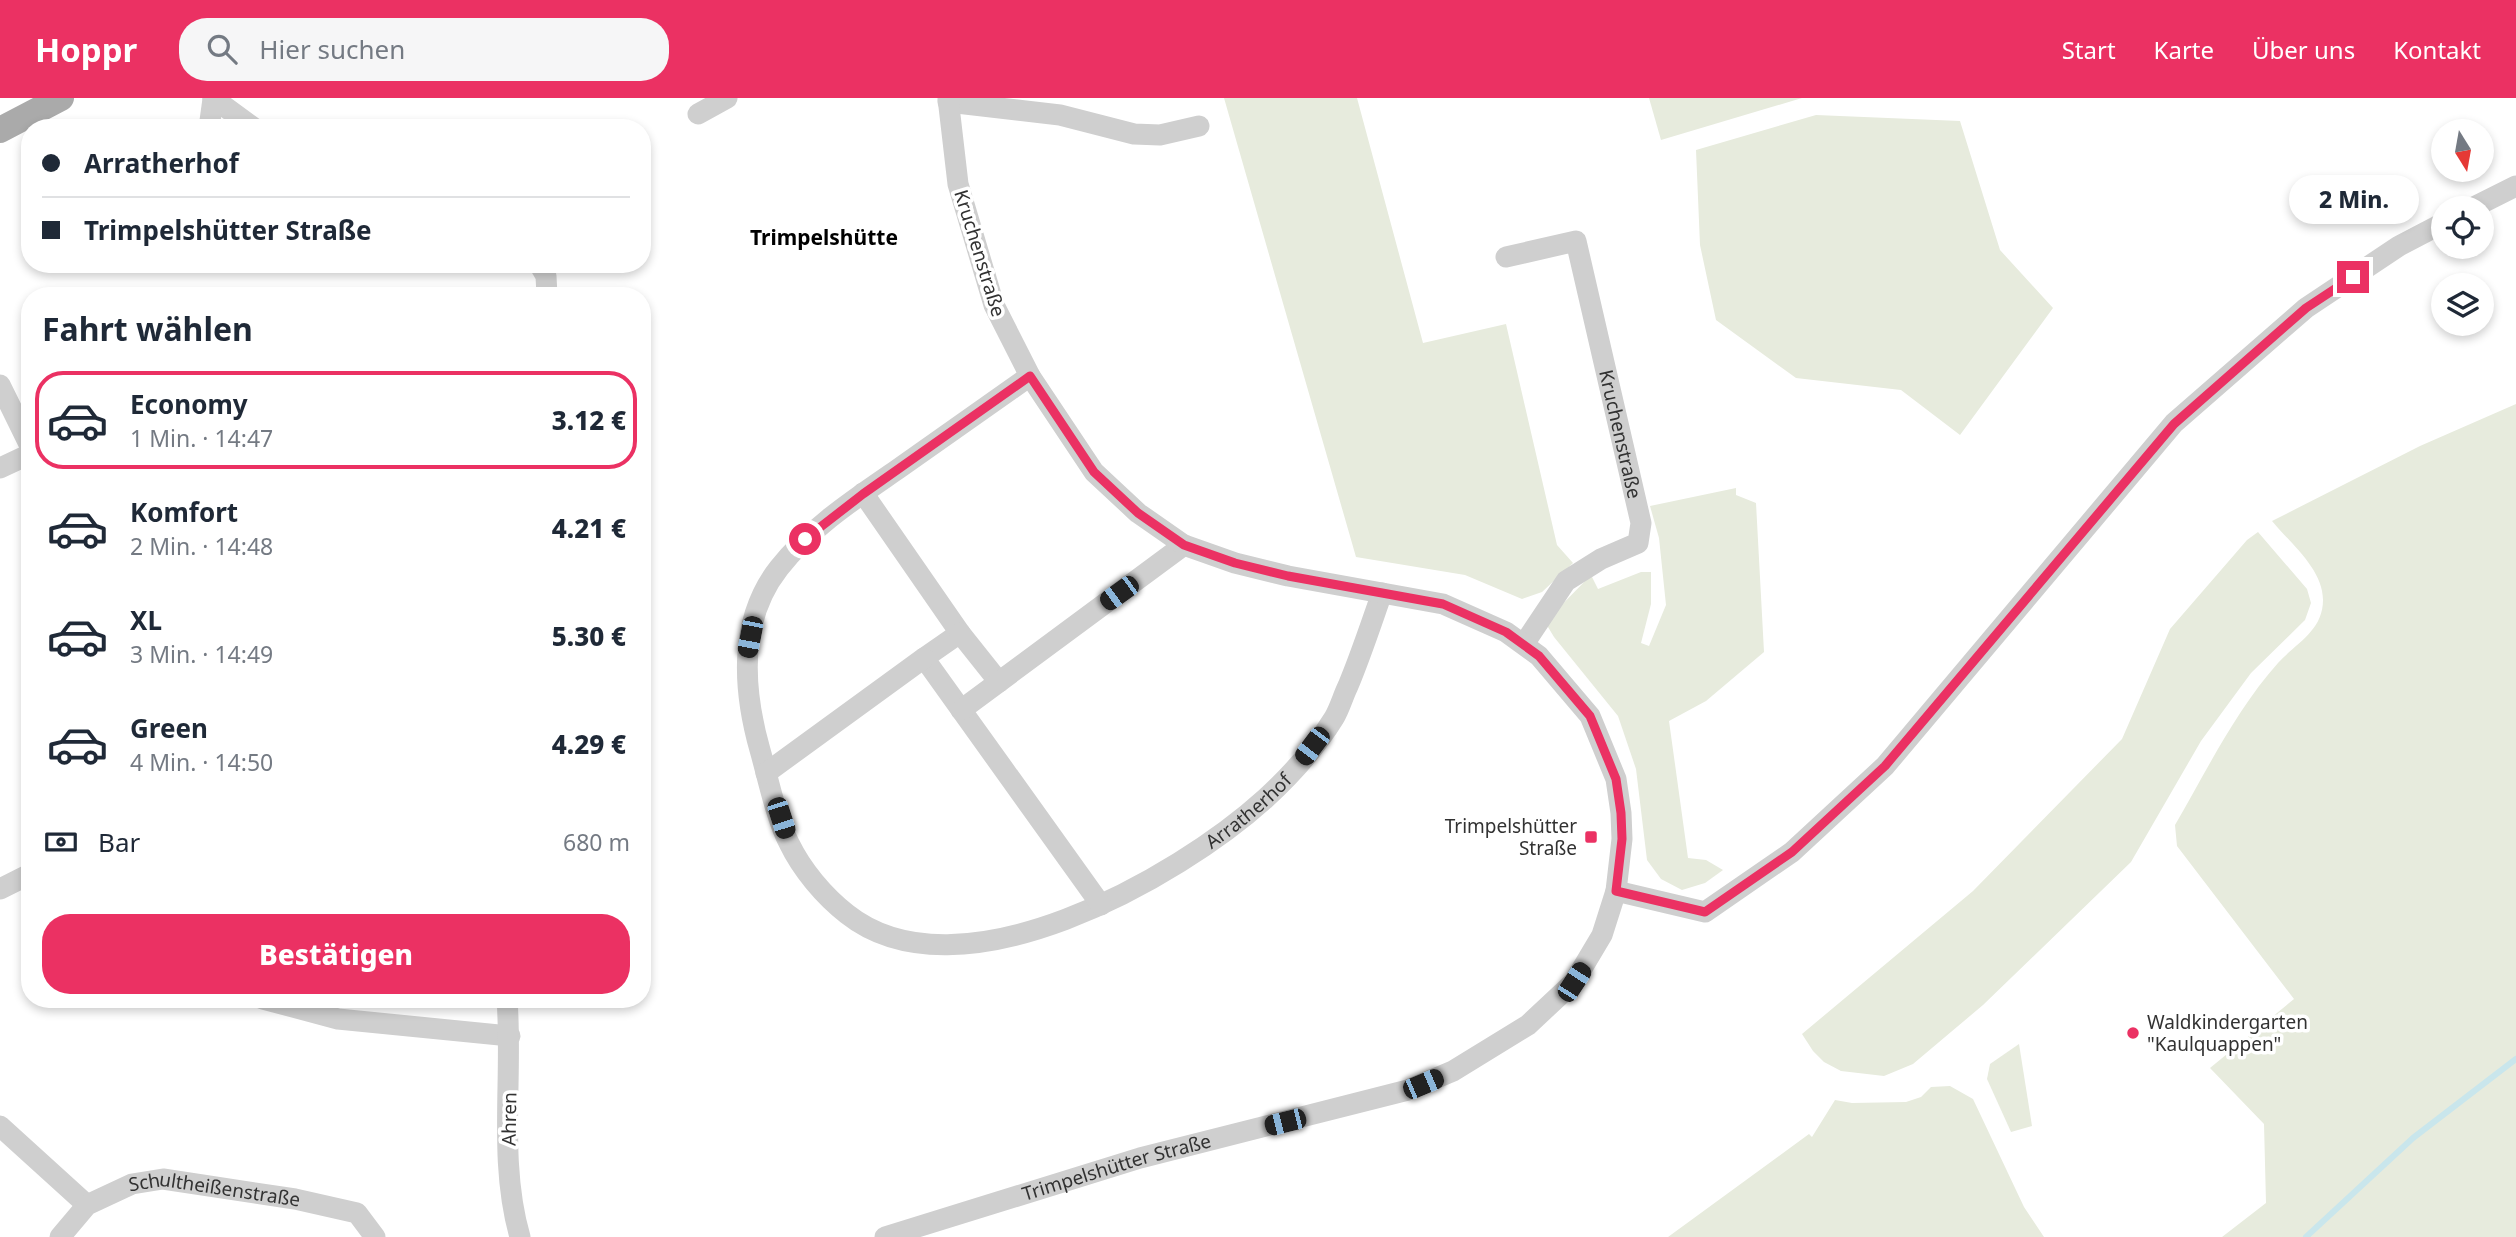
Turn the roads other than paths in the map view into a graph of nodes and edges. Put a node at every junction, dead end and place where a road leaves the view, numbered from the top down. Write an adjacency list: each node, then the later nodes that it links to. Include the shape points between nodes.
1 (61, 98): 9 (main road)
2 (727, 98): 5 (street)
3 (213, 99): 6 (street); 7 (street)
4 (948, 100): 8 (street, Kruchenstraße, via 1060,115 1134,134 1160,135); 14 (street, Kruchenstraße, via 958,184 976,250 994,305)
5 (698, 114)
6 (210, 119)
7 (241, 119)
8 (1199, 126)
9 (0, 130)
10 (2516, 186): 11 (street)
11 (2494, 197)
12 (2431, 229): 30 (street, via 2306,308 2174,424 1885,766 1792,852 1705,912)
13 (1506, 257): 23 (street, Kruchenstraße, via 1576,241 1641,523 1638,543 1566,581)
14 (1030, 376): 19 (street, Arratherhof); 20 (street, Kruchenstraße, via 1094,472 1138,513)
15 (0, 385): 16 (street)
16 (21, 428)
17 (21, 458): 18 (street)
18 (0, 468)
19 (863, 494): 22 (street); 27 (street, Arratherhof, via 805,539 778,570 753,621 747,684)
20 (1184, 545): 21 (street, Kruchenstraße, via 1248,567); 25 (street)
21 (1382, 593): 23 (street, Kruchenstraße, via 1443,604); 31 (street, Arratherhof, via 1335,716 1293,771 1266,799 1185,861)
22 (960, 633): 24 (street); 25 (street)
23 (1524, 644): 30 (street, Kruchenstraße, via 1566,685 1590,716 1604,746 1616,779 1621,813)
24 (924, 659): 26 (street); 27 (street)
25 (999, 682): 26 (street)
26 (961, 710): 31 (street)
27 (766, 773): 31 (street, Arratherhof, via 789,842 808,873 849,916 894,939 931,946 1001,938)
28 (21, 878): 29 (street)
29 (0, 889)
30 (1616, 891): 40 (street, Trimpelshütter Straße, via 1602,935 1574,982 1528,1025 1453,1071 1408,1090 1140,1158)
31 (1101, 905)
32 (297, 1008): 34 (street, via 338,1019)
33 (508, 1008): 34 (street, Ahren)
34 (510, 1036): 39 (street, Ahren, via 509,1167)
35 (0, 1126): 36 (street)
36 (87, 1205): 37 (street, Schultheißenstraße); 38 (street, Schultheißenstraße, via 132,1184 163,1179 357,1213)
37 (60, 1237)
38 (375, 1237)
39 (520, 1237)
40 (885, 1237)

